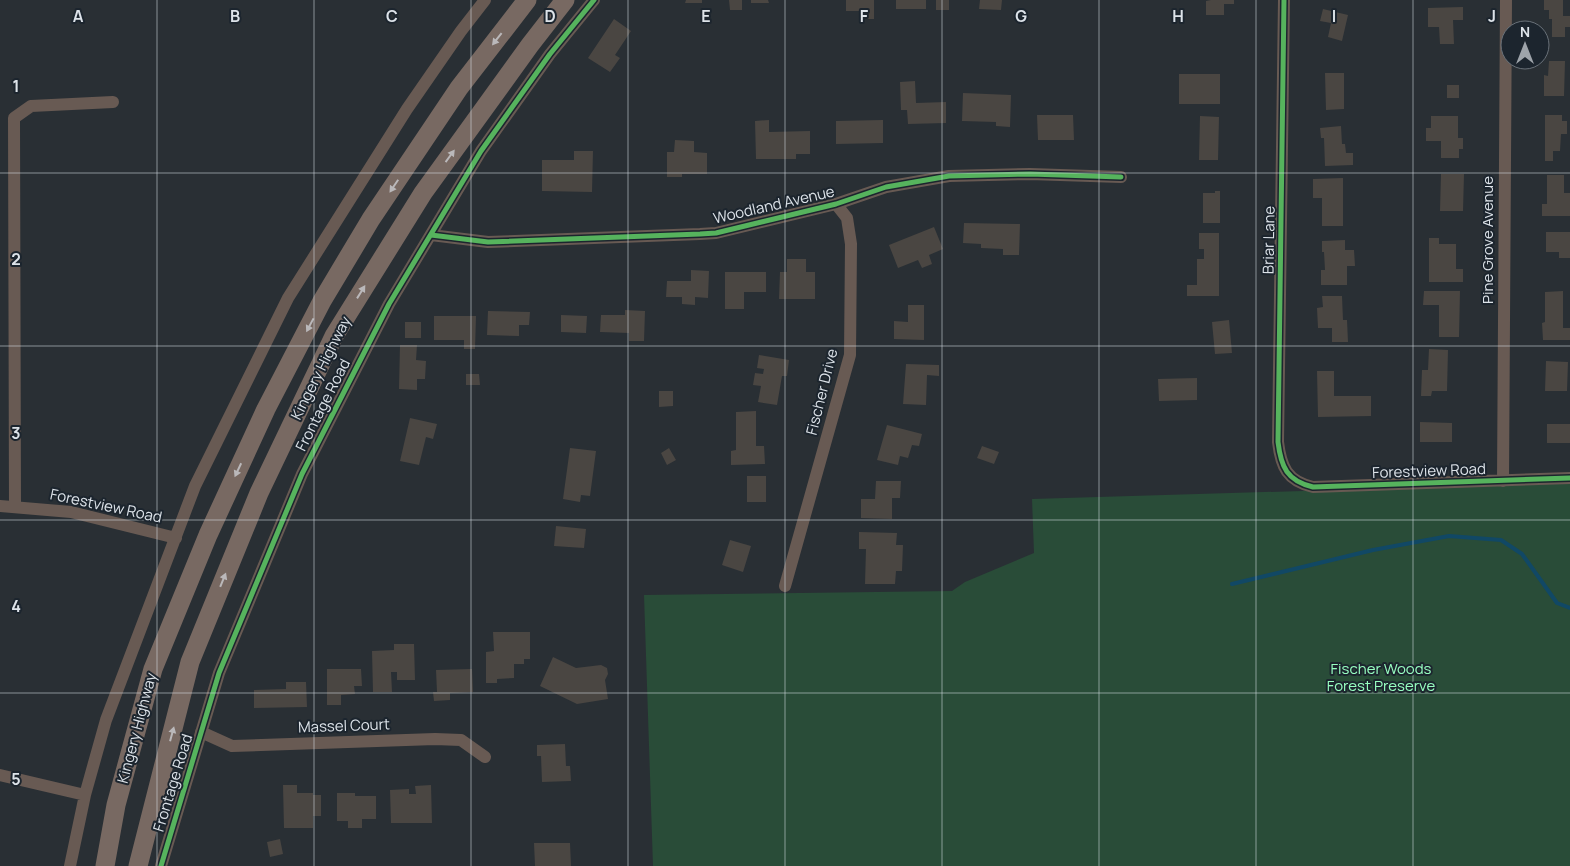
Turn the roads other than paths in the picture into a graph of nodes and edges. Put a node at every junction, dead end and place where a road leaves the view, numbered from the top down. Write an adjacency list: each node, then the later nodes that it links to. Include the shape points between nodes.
1 (485, 0): 16 (street, via 407,109 288,298 195,486)
2 (527, 0): 23 (highway, Kingery Highway, one-way to 23, via 459,88 371,219 322,301 266,409 208,535 153,669 116,805)
3 (565, 0): 24 (highway, Kingery Highway, one-way to 3, via 190,662 259,493 334,336 423,193)
4 (594, 0): 10 (street, Frontage Road, via 550,54 481,151)
5 (1284, 0): 11 (street, Briar Lane, via 1278,442 1284,468)
6 (1506, 0): 13 (street, Pine Grove Avenue)
7 (113, 102): 15 (street, via 31,106 14,118)
8 (1121, 177): 9 (street, Woodland Avenue, via 949,176 886,187)
9 (836, 204): 10 (street, Woodland Avenue, via 716,233 488,242); 17 (street, Fischer Drive, via 847,218 851,244 850,355)
10 (431, 235): 18 (street, Frontage Road, via 389,304 302,474 219,673)
11 (1291, 477): 13 (street, Forestview Road, via 1300,484 1313,487)
12 (1570, 478): 13 (street, Forestview Road)
13 (1503, 481)
14 (0, 506): 15 (street, Forestview Road)
15 (15, 506): 16 (street, Forestview Road, via 70,512)
16 (176, 538): 21 (street, via 106,720)
17 (785, 586)
18 (201, 732): 19 (street, Massel Court, via 232,746 461,740); 25 (street, Frontage Road)
19 (485, 758)
20 (0, 775): 21 (street)
21 (85, 795): 22 (street)
22 (70, 866)
23 (105, 866)
24 (138, 866)
25 (161, 866)

